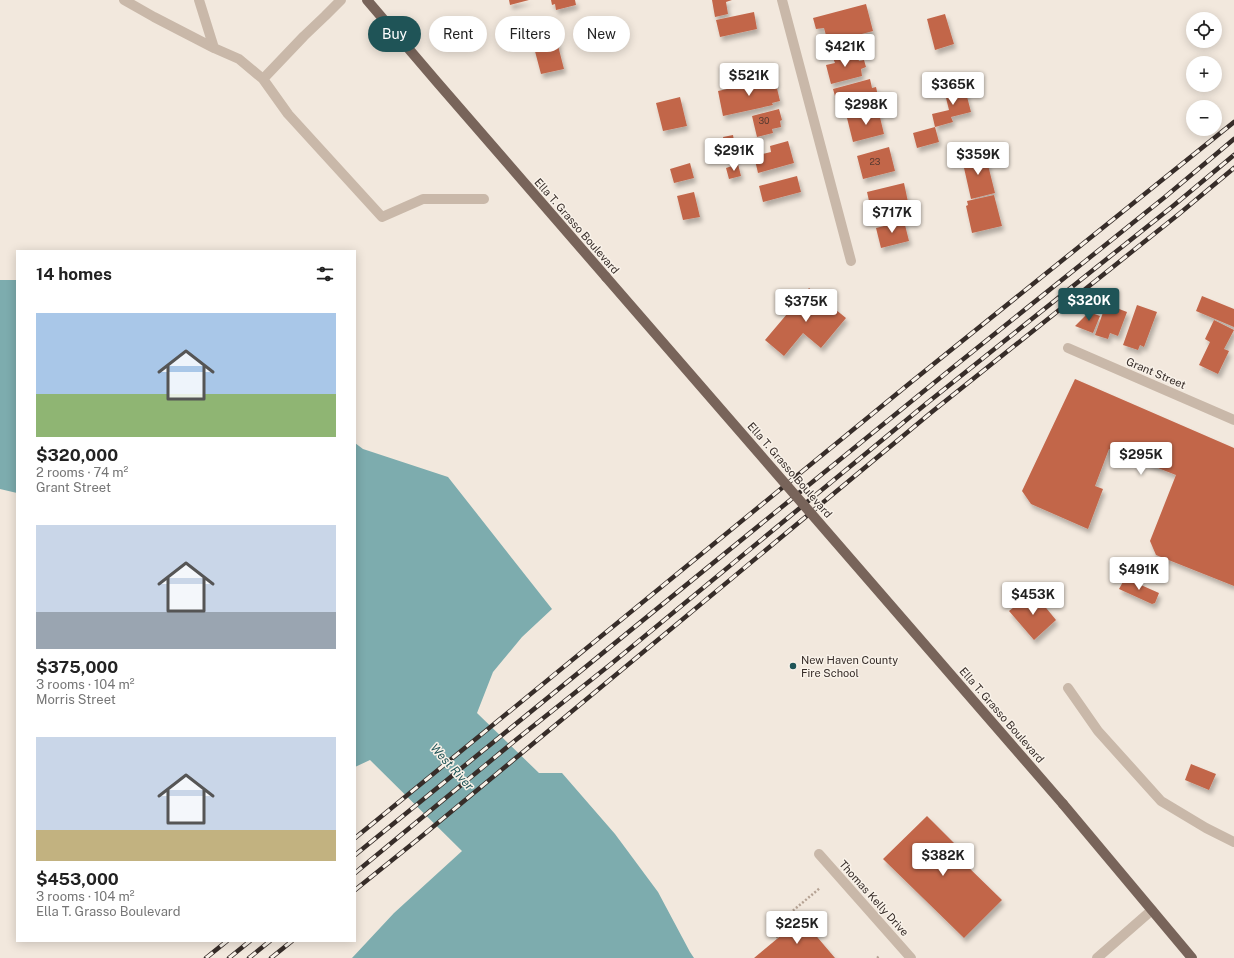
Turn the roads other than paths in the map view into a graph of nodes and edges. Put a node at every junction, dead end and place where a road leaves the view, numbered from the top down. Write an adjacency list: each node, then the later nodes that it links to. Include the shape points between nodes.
1 (124, 0): 6 (street)
2 (199, 0): 6 (street)
3 (341, 0): 7 (street)
4 (367, 0): 15 (main road, Ella T. Grasso Boulevard, bridge)
5 (782, 0): 9 (street)
6 (214, 48): 7 (street, via 239,60)
7 (263, 79): 8 (street, via 288,114 382,217 423,199)
8 (484, 199)
9 (851, 261)
10 (1068, 348): 11 (street, Grant Street)
11 (1234, 420)
12 (1068, 688): 13 (street, via 1098,731 1161,801)
13 (1234, 842)
14 (819, 854): 16 (street, Thomas Kelly Drive)
15 (1152, 910): 17 (street); 18 (main road, Ella T. Grasso Boulevard)
16 (911, 958)
17 (1098, 958)
18 (1192, 958)

